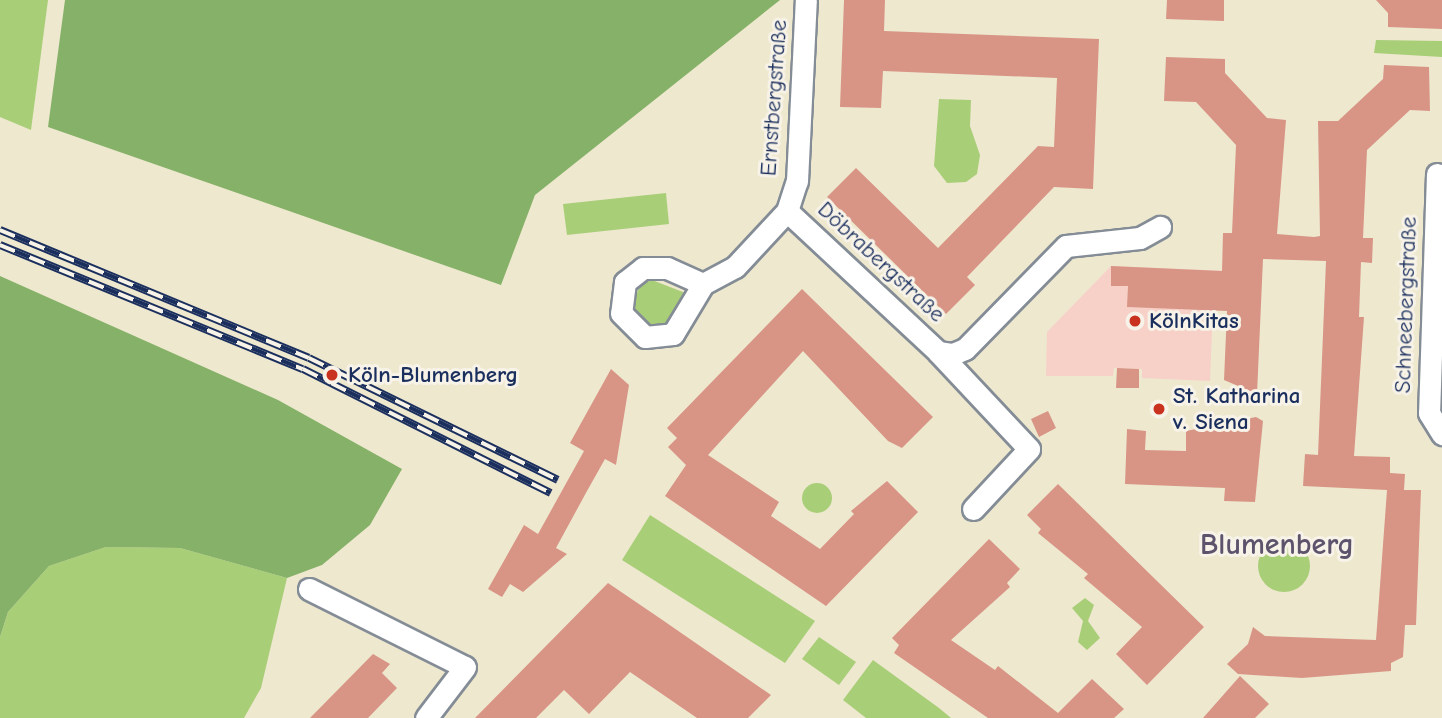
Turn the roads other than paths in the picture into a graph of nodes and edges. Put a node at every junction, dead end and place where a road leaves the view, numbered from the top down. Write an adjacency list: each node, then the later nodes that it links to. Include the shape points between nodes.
1 (806, 0): 3 (street, Ernstbergstraße, via 797,181)
2 (1437, 174): 7 (street, Schneebergstraße, via 1429,413)
3 (787, 211): 5 (street, Ernstbergstraße, via 735,267); 6 (street, Döbrabergstraße)
4 (1160, 227): 6 (street, Döbrabergstraße, via 1140,237 1066,246 965,349)
5 (703, 284)
6 (938, 352): 8 (street, Döbrabergstraße, via 1029,449)
7 (1442, 434)
8 (973, 509)
9 (309, 589): 10 (street, via 465,667)
10 (426, 718)

